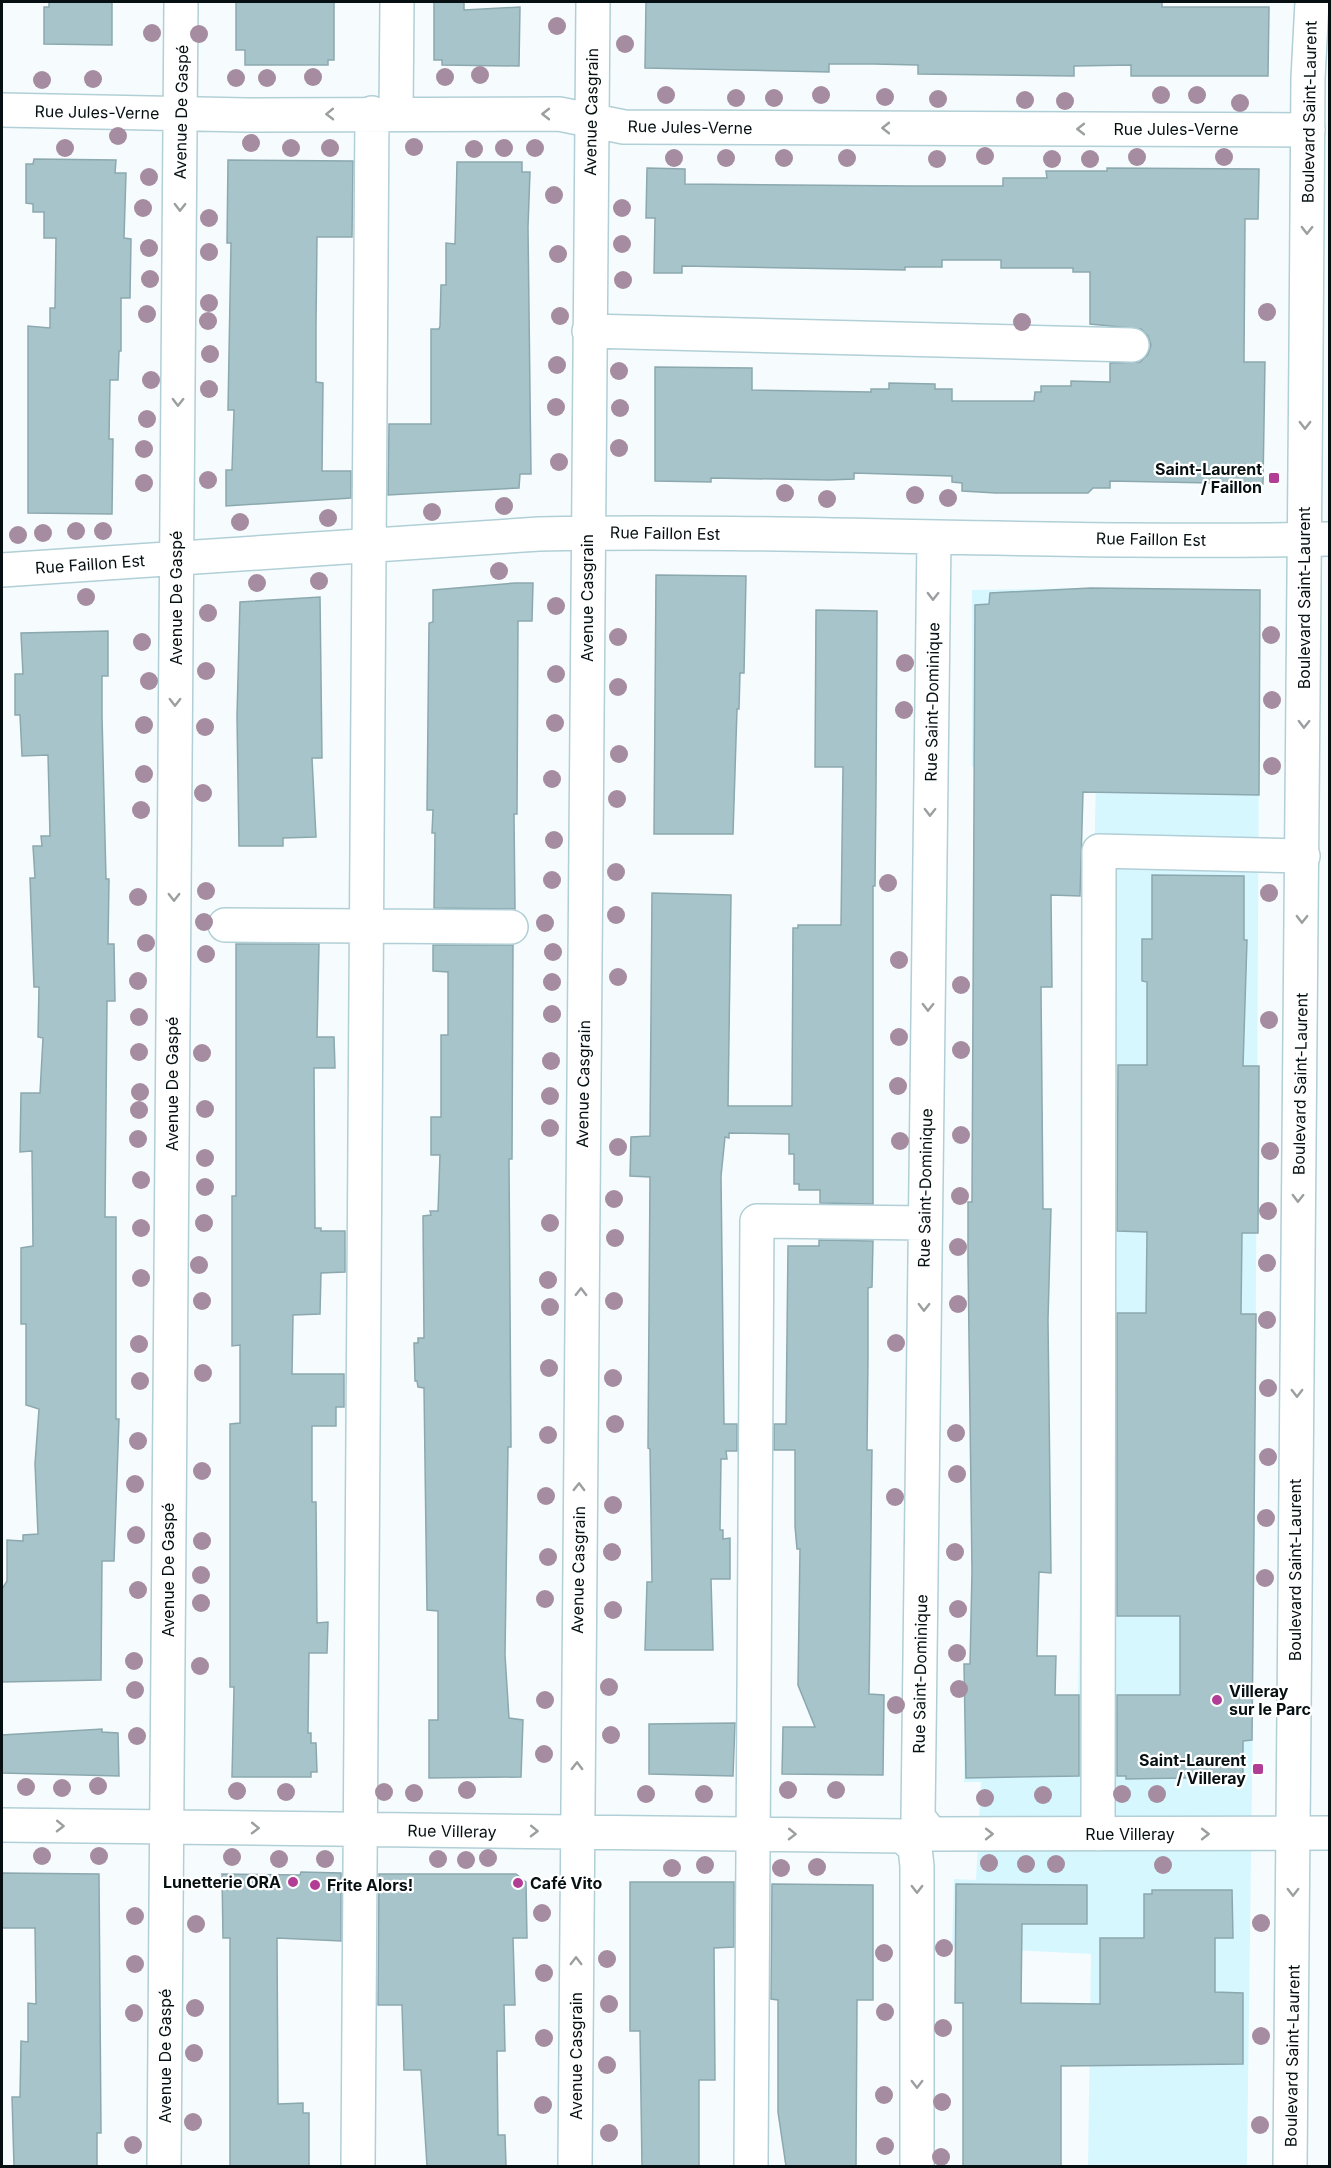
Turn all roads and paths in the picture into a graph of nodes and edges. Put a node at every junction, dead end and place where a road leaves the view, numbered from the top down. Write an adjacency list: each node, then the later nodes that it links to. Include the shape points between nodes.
1 (181, 2): 6 (street, Avenue De Gaspé)
2 (397, 2): 7 (street)
3 (593, 2): 8 (street, Avenue Casgrain)
4 (1312, 2): 9 (street, Boulevard Saint-Laurent)
5 (2, 110): 6 (street, Rue Jules-Verne)
6 (181, 113): 7 (street, Rue Jules-Verne, one-way to 6); 16 (street, Avenue De Gaspé, one-way to 16)
7 (384, 113): 8 (street, Rue Jules-Verne, one-way to 7, via 559,114); 15 (street)
8 (592, 120): 9 (street, Rue Jules-Verne, one-way to 8, via 624,127); 10 (street, Avenue Casgrain)
9 (1308, 130): 14 (street, Boulevard Saint-Laurent, one-way to 14)
10 (589, 331): 11 (street); 12 (street, Avenue Casgrain)
11 (1131, 345)
12 (588, 533): 13 (street, Rue Faillon Est); 15 (street, Rue Faillon Est); 26 (street, Avenue Casgrain, one-way to 12)
13 (934, 538): 14 (street, Rue Faillon Est); 22 (street, Rue Saint-Dominique, one-way to 22)
14 (1317, 539): 18 (street, Boulevard Saint-Laurent, one-way to 18)
15 (369, 545): 16 (street, Rue Faillon Est); 20 (street)
16 (176, 558): 17 (street, Rue Faillon Est); 24 (street, Avenue De Gaspé, one-way to 24)
17 (2, 570)
18 (1303, 856): 27 (street, Boulevard Saint-Laurent, one-way to 27); 30 (street, via 1099,851)
19 (225, 924): 20 (street)
20 (368, 926): 21 (street); 25 (street)
21 (511, 927)
22 (925, 1222): 29 (street, via 757,1221); 31 (street, Rue Saint-Dominique, one-way to 31)
23 (2, 1825): 24 (street, Rue Villeray, one-way to 24)
24 (165, 1827): 25 (street, Rue Villeray, one-way to 25); 32 (street, Avenue De Gaspé)
25 (360, 1829): 26 (street, Rue Villeray, one-way to 26); 33 (street)
26 (576, 1832): 29 (street, Rue Villeray); 34 (street, Avenue Casgrain, one-way to 26)
27 (1293, 1833): 28 (street, Rue Villeray); 30 (street, Rue Villeray, one-way to 27); 37 (street, Boulevard Saint-Laurent, one-way to 37)
28 (1329, 1833)
29 (754, 1834): 31 (street, Rue Villeray, one-way to 31); 35 (street)
30 (1098, 1834): 31 (street, Rue Villeray, one-way to 30)
31 (917, 1835): 36 (street, Rue Saint-Dominique, one-way to 36)
32 (164, 2166)
33 (358, 2166)
34 (575, 2166)
35 (751, 2166)
36 (917, 2166)
37 (1290, 2166)

